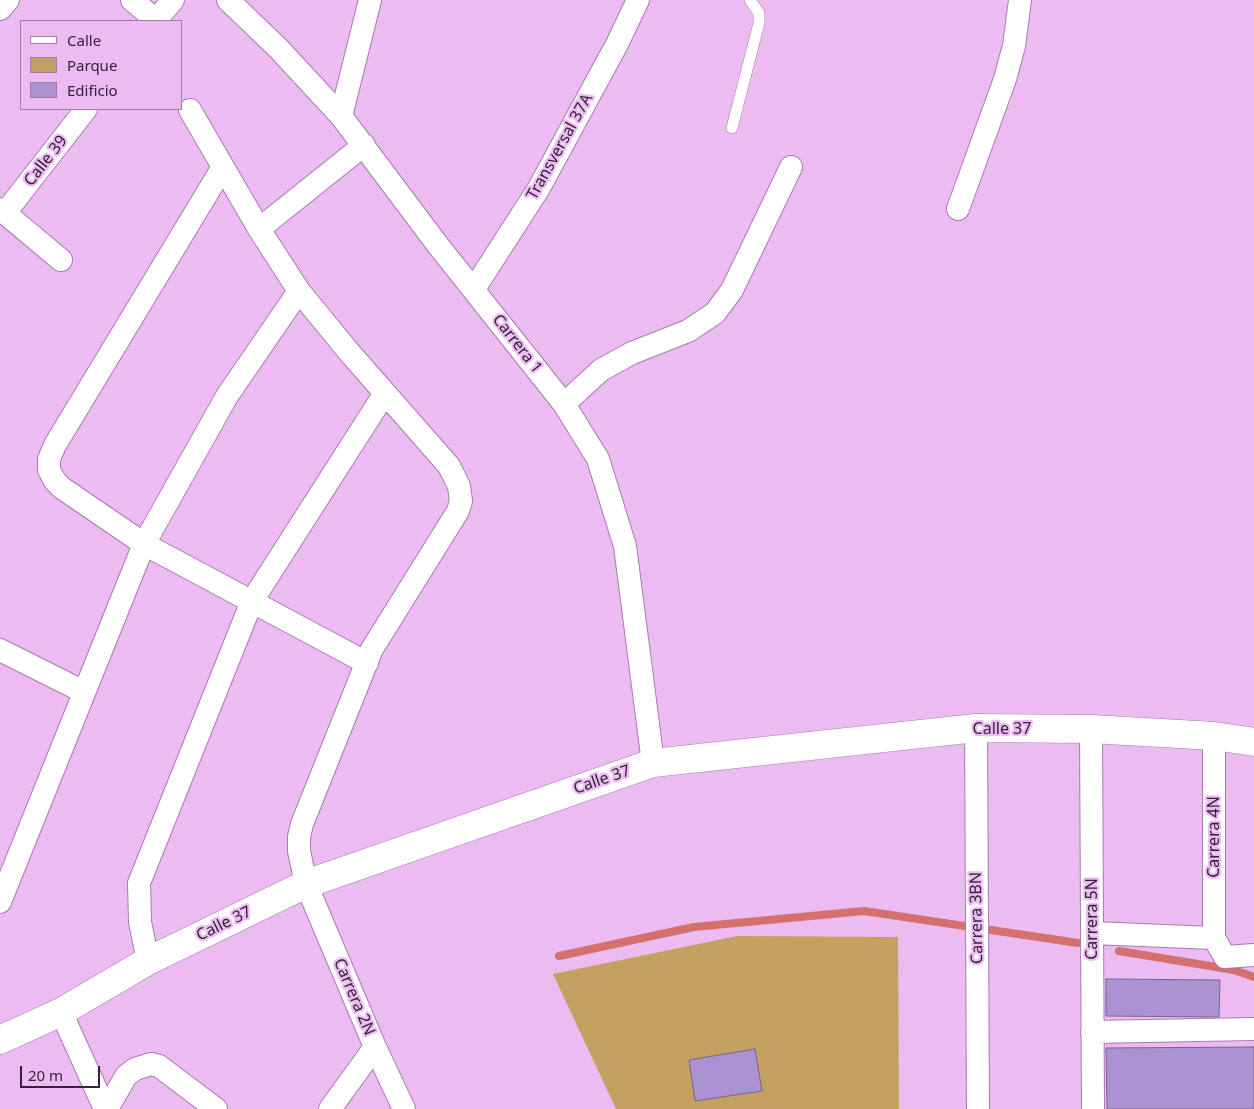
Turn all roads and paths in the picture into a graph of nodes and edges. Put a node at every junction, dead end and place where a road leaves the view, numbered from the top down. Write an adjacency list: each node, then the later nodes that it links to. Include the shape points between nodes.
1 (8, 0): 9 (street)
2 (132, 0): 10 (street)
3 (173, 0): 10 (street)
4 (228, 0): 13 (street, Carrera 1)
5 (370, 0): 13 (street)
6 (638, 0): 22 (street, Transversal 37A, via 539,188)
7 (750, 0): 14 (lane, via 759,13 759,23)
8 (1020, 0): 18 (street, via 1014,46)
9 (0, 9)
10 (155, 20)
11 (85, 110): 19 (street, Calle 39)
12 (190, 110): 16 (street, Carrera 2N)
13 (342, 116): 15 (street, Carrera 1)
14 (732, 128)
15 (364, 145): 20 (street); 22 (street, Carrera 1)
16 (223, 167): 20 (street, Carrera 2N); 26 (street, via 49,459 50,470 62,488)
17 (791, 167): 25 (street, via 732,290 715,313 688,331 632,353 601,370)
18 (958, 209)
19 (2, 212): 21 (street)
20 (259, 229): 23 (street, Carrera 2N)
21 (60, 260)
22 (474, 289): 25 (street, Carrera 1)
23 (300, 291): 24 (street, Carrera 2N); 26 (street, via 227,396)
24 (385, 393): 27 (street); 29 (street, Carrera 2N, via 449,466 459,486 461,501 458,511 372,649)
25 (564, 404): 35 (street, Carrera 1, via 598,459 625,546)
26 (144, 544): 27 (street); 30 (street)
27 (252, 601): 29 (street); 41 (street, via 139,884 140,922)
28 (0, 650): 30 (street)
29 (367, 663): 36 (street, Carrera 2N, via 302,824 299,851)
30 (84, 692): 37 (street)
31 (976, 728): 32 (street, Calle 37); 35 (street, Calle 37); 51 (street, Carrera 3BN)
32 (1091, 729): 33 (street, Calle 37); 38 (street, Carrera 5N)
33 (1214, 736): 34 (street, Calle 37); 39 (street, Carrera 4N)
34 (1254, 742)
35 (653, 762): 36 (street, Calle 37)
36 (306, 884): 41 (street, Calle 37); 46 (street, Carrera 2N)
37 (0, 902)
38 (1092, 934): 39 (street); 44 (street, Carrera 5N)
39 (1214, 938): 40 (street, via 1225,956)
40 (1254, 955)
41 (148, 961): 42 (street, Calle 37)
42 (61, 1012): 45 (street, Calle 37); 47 (street)
43 (1254, 1029): 44 (street)
44 (1092, 1032): 52 (street, Carrera 5N)
45 (0, 1040)
46 (375, 1047): 49 (street); 50 (street, Carrera 2N)
47 (106, 1109): 48 (street, via 126,1076 134,1069 151,1064 159,1066)
48 (216, 1109)
49 (330, 1109)
50 (404, 1109)
51 (978, 1109)
52 (1093, 1109)

